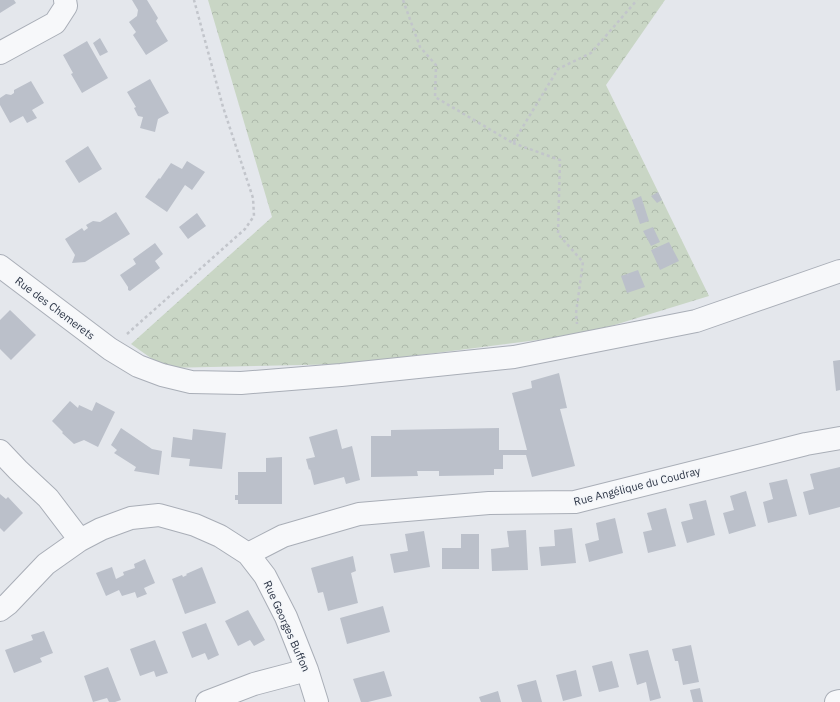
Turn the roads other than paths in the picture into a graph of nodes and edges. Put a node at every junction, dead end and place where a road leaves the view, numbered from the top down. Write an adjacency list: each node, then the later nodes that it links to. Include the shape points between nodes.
1 (65, 0): 2 (street, via 66,6 55,23)
2 (0, 53)
3 (0, 266): 4 (street, Rue des Chemerets, via 110,349 138,366 191,382 241,383 514,357 696,321)
4 (840, 271)
5 (840, 438): 8 (street, Rue Angélique du Coudray, via 806,444 575,502 489,504 359,514 283,536)
6 (0, 451): 7 (street, via 48,498)
7 (80, 540): 8 (street, Rue Georges Buffon, via 131,518 159,515 195,525 220,536); 9 (street, Rue Georges Buffon, via 46,564)
8 (248, 554): 10 (street, Rue Georges Buffon, via 265,576 286,617)
9 (0, 610)
10 (307, 670): 11 (street, via 254,684); 12 (street, Rue Georges Buffon)
11 (207, 702)
12 (317, 702)
13 (836, 702): 14 (street)
14 (840, 702)

